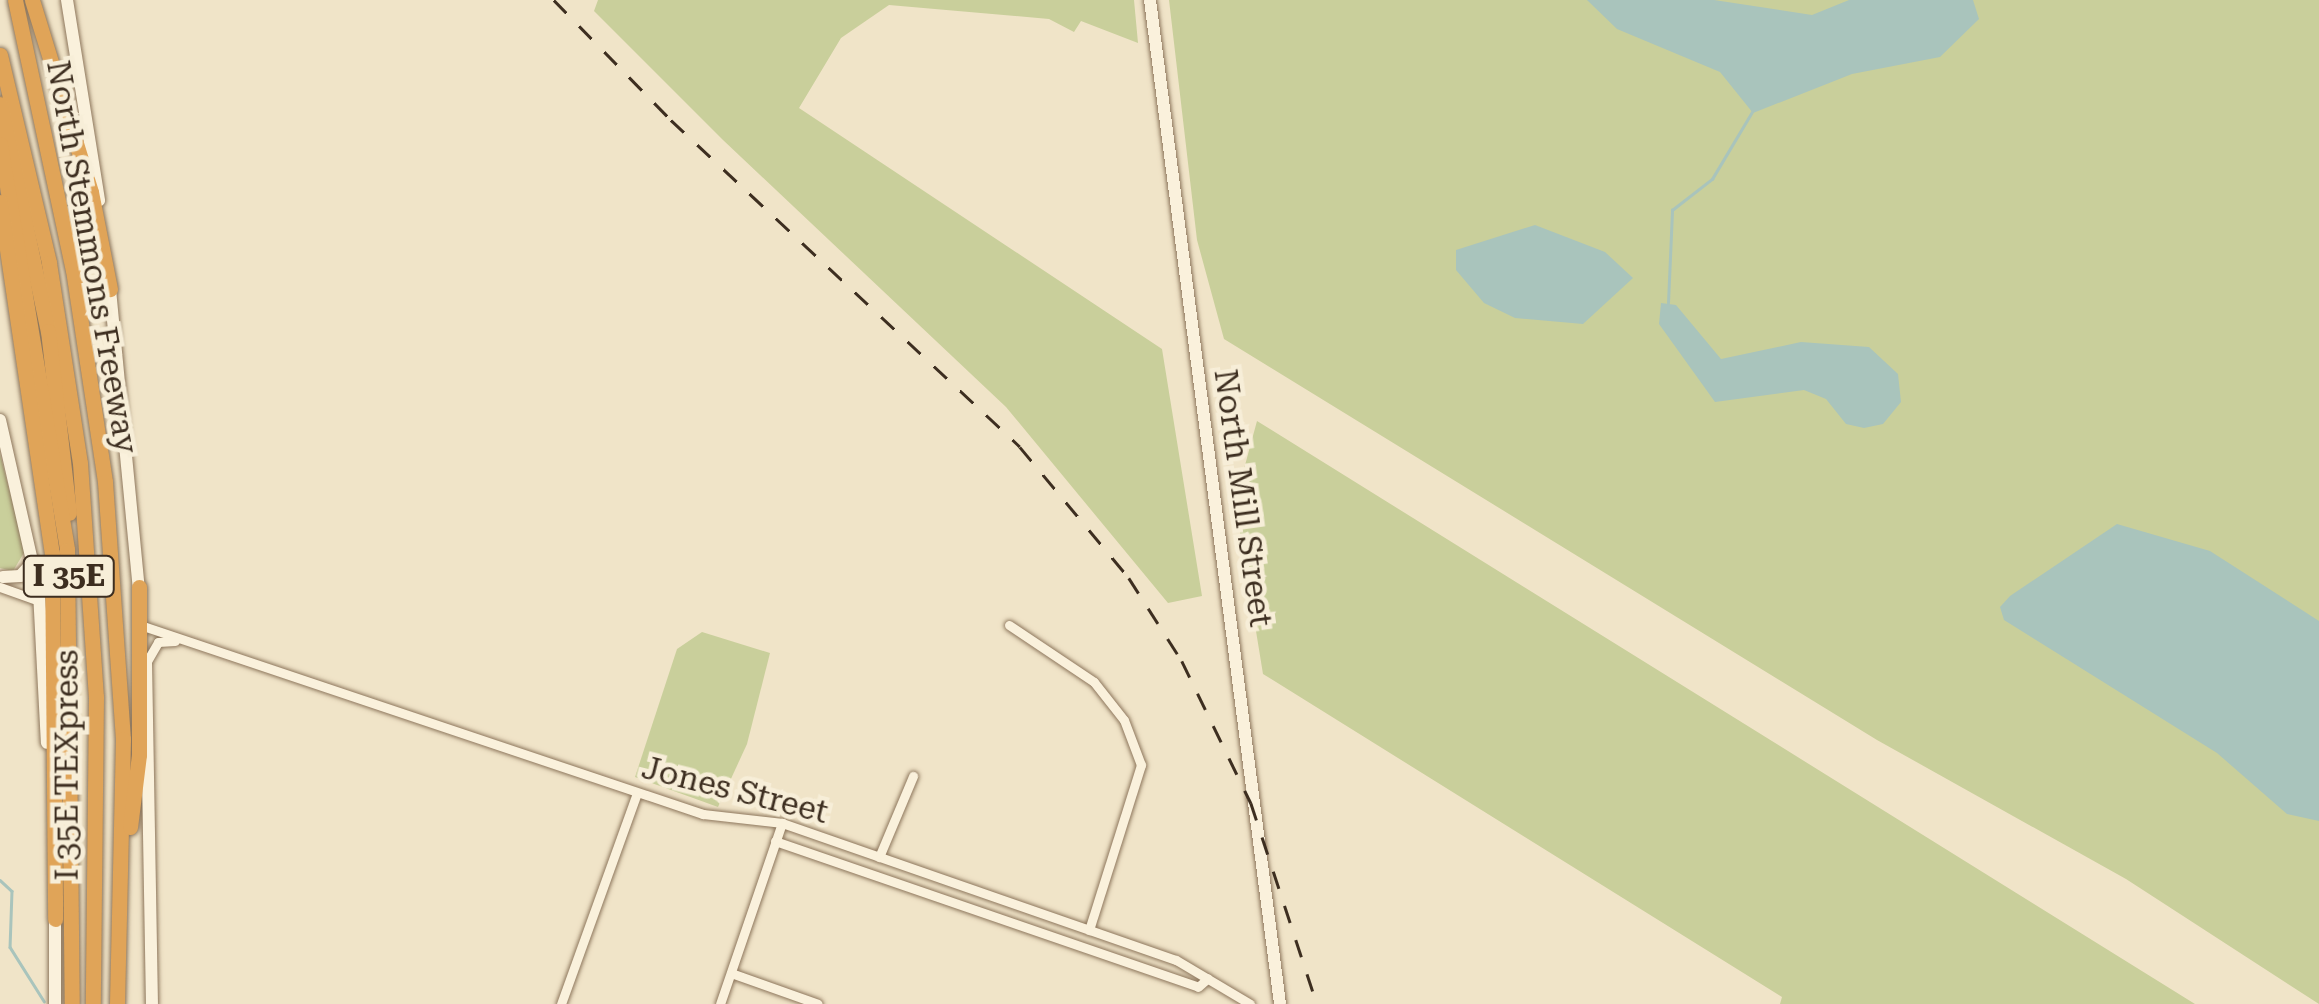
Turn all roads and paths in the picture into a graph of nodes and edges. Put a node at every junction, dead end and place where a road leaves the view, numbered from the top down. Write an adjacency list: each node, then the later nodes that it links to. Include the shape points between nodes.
1 (5, 0): 7 (highway)
2 (15, 0): 7 (highway, North Stemmons Freeway / I 35E)
3 (32, 0): 12 (highway, via 91,192)
4 (67, 0): 12 (main road, North Stemmons Freeway)
5 (1150, 0): 42 (main road, North Mill Street)
6 (0, 55): 35 (highway, I 35E TEXpress, via 49,264 82,483 96,697)
7 (30, 74): 27 (highway, North Stemmons Freeway / I 35E, via 73,270 105,482)
8 (0, 104): 14 (highway, via 60,407 70,492)
9 (1, 149): 10 (highway); 14 (highway, I 35E)
10 (0, 171)
11 (0, 202): 29 (highway, via 52,553)
12 (110, 288): 17 (main road, North Stemmons Freeway)
13 (0, 420): 15 (main road)
14 (67, 550): 34 (highway, I 35E)
15 (34, 561): 16 (main road, via 20,576); 18 (main road)
16 (1, 580): 18 (street)
17 (139, 588): 20 (main road, North Stemmons Freeway); 27 (highway, via 136,803)
18 (39, 601): 29 (main road)
19 (1009, 625): 30 (street, via 1094,682 1124,720 1140,765)
20 (142, 626): 21 (street, Jones Street); 22 (main road, North Stemmons Freeway)
21 (188, 643): 22 (street, via 161,640); 24 (street, Jones Street)
22 (146, 663): 37 (main road, North Stemmons Freeway)
23 (913, 776): 28 (street)
24 (637, 793): 25 (street, Jones Street, via 703,814); 38 (street)
25 (782, 823): 26 (street); 28 (street, Jones Street)
26 (775, 841): 31 (street); 32 (street, Jones Street, via 1198,987)
27 (124, 844): 36 (highway, North Stemmons Freeway / I 35E)
28 (879, 856): 30 (street, Jones Street)
29 (55, 919): 33 (main road)
30 (1089, 930): 32 (street, Jones Street)
31 (732, 973): 39 (street); 40 (street)
32 (1208, 978): 41 (street, Jones Street)
33 (56, 1004)
34 (72, 1004)
35 (93, 1004)
36 (117, 1004)
37 (152, 1004)
38 (561, 1004)
39 (720, 1004)
40 (818, 1004)
41 (1250, 1004)
42 (1280, 1004)

